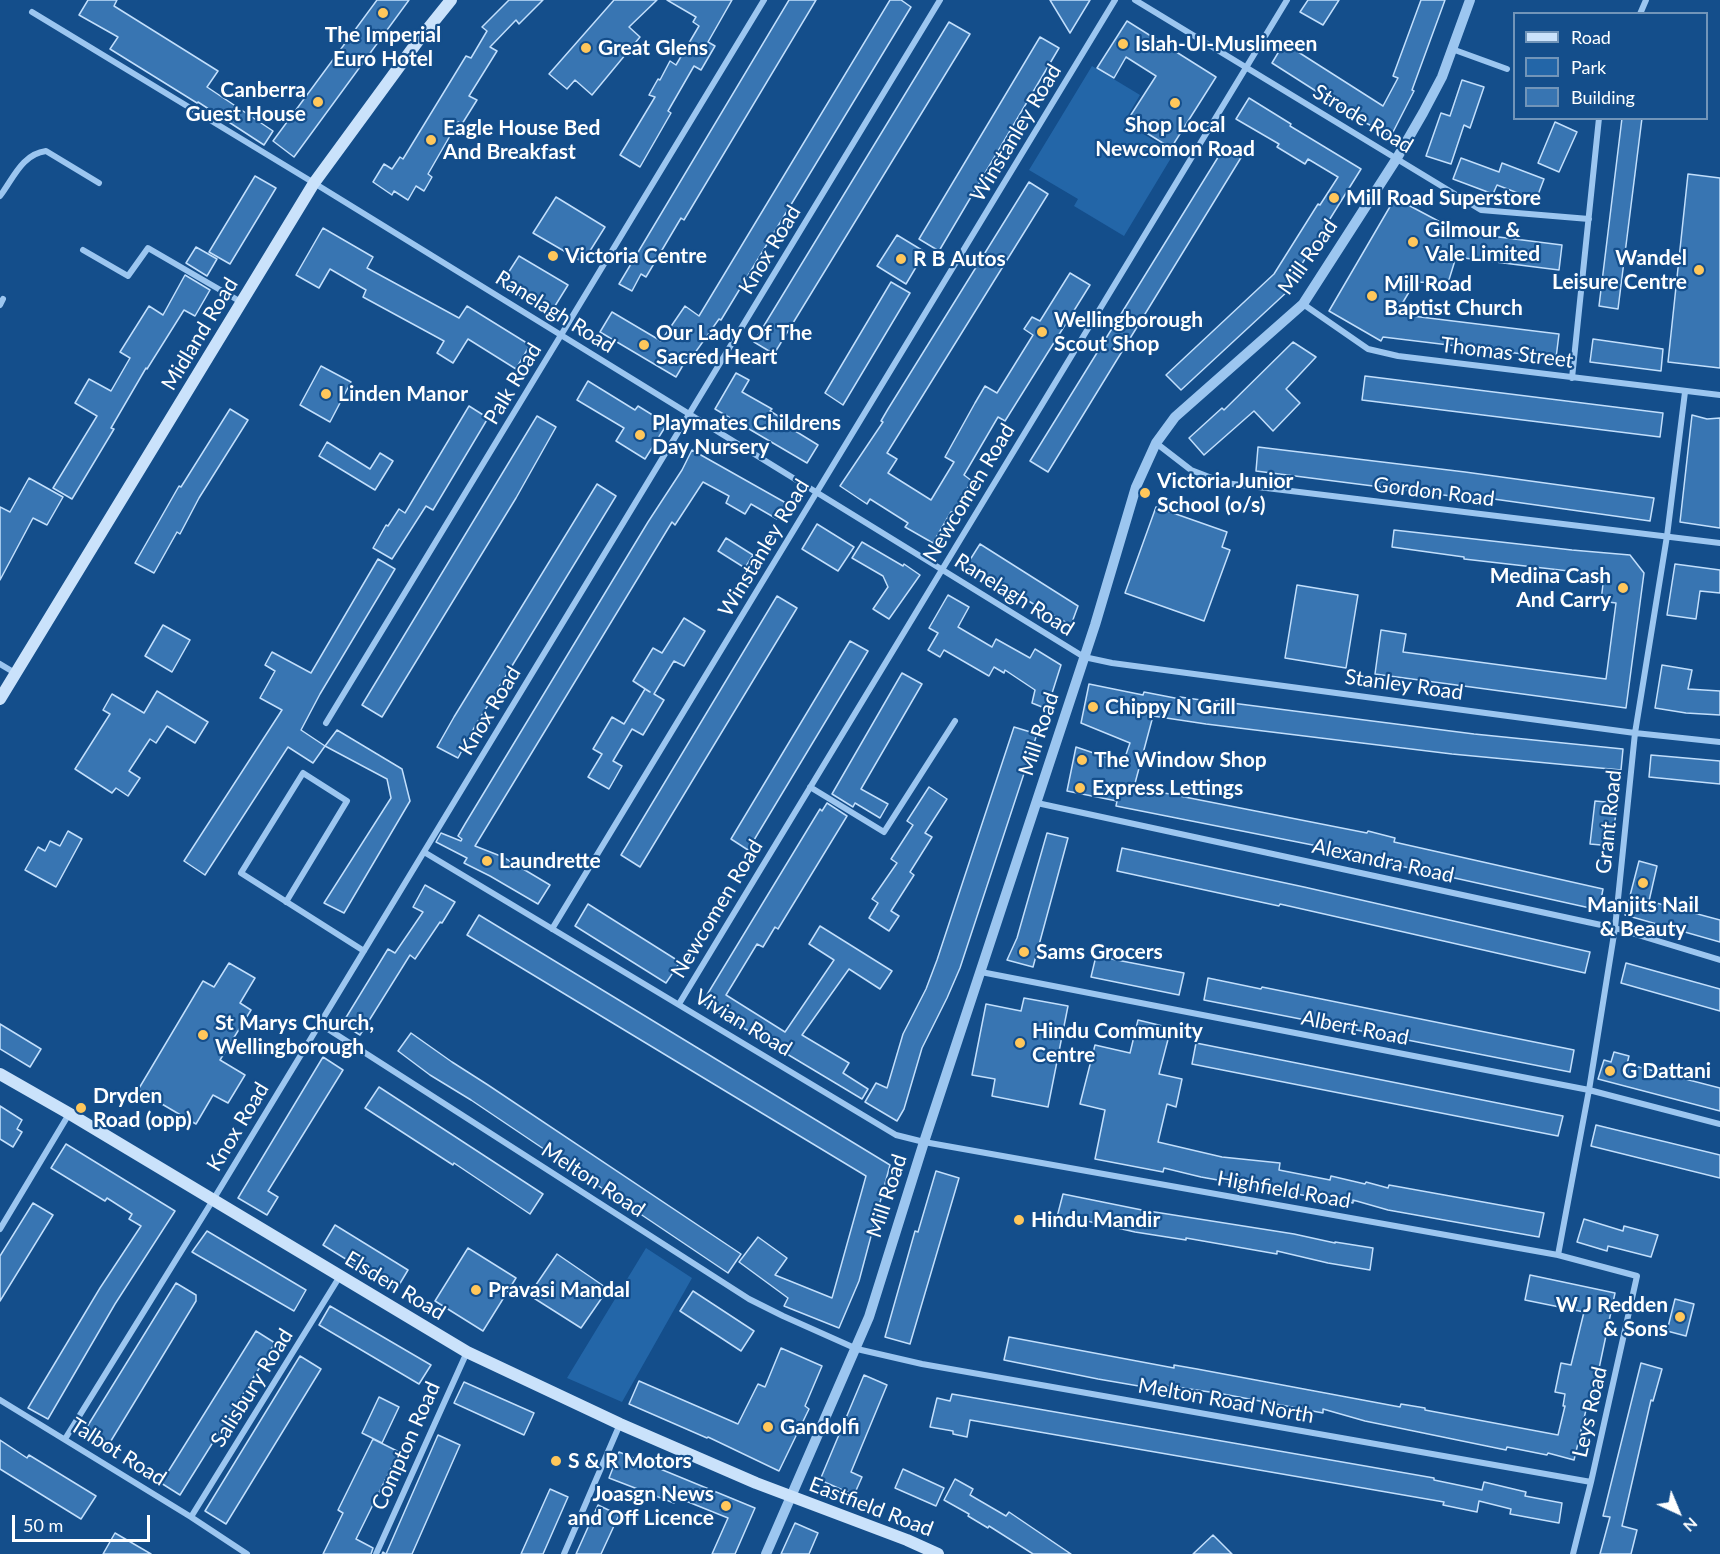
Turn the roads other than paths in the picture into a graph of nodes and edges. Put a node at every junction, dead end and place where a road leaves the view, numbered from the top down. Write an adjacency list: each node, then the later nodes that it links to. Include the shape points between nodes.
1 (451, 0): 15 (main road, Midland Road)
2 (764, 0): 21 (street, Palk Road)
3 (940, 0): 25 (street, Knox Road)
4 (1115, 0): 27 (street, Winstanley Road)
5 (1135, 0): 10 (street, Strode Road)
6 (1287, 0): 10 (street, Newcomen Road)
7 (1470, 0): 9 (street, Mill Road)
8 (32, 12): 15 (street, Ranelagh Road)
9 (1452, 49): 11 (street); 13 (street, Mill Road, via 1442,77)
10 (1246, 67): 13 (street, Strode Road); 30 (street, Newcomen Road)
11 (1507, 69)
12 (1599, 120): 17 (street)
13 (1397, 158): 17 (street, Strode Road, via 1481,210); 20 (street, Mill Road)
14 (99, 183): 16 (street, via 46,151 24,161)
15 (314, 183): 19 (main road, Midland Road); 21 (street, Ranelagh Road)
16 (0, 196)
17 (1589, 219): 22 (street)
18 (83, 250): 19 (street, via 128,276 148,248)
19 (242, 302): 33 (main road, Midland Road)
20 (1303, 304): 22 (street, Thomas Street, via 1368,349); 26 (street, Mill Road, via 1175,417)
21 (561, 335): 25 (street, Ranelagh Road); 36 (street, Palk Road)
22 (1572, 378): 23 (street, Thomas Street)
23 (1685, 392): 24 (street, Thomas Street); 28 (street, Grant Road)
24 (1720, 395)
25 (689, 414): 27 (street, Ranelagh Road); 41 (street, Knox Road)
26 (1156, 443): 28 (street, Gordon Road, via 1191,470 1225,483); 31 (street, Mill Road, via 1136,487)
27 (817, 493): 30 (street, Ranelagh Road); 44 (street, Winstanley Road)
28 (1667, 536): 29 (street, Gordon Road); 37 (street, Grant Road)
29 (1720, 543)
30 (942, 569): 31 (street, Ranelagh Road); 39 (street, Newcomen Road)
31 (1084, 657): 37 (street, Stanley Road); 40 (street, Mill Road)
32 (0, 664): 33 (street)
33 (16, 674): 34 (main road, Midland Road)
34 (0, 699)
35 (955, 721): 39 (street, via 884,832)
36 (326, 723)
37 (1635, 733): 38 (street, Stanley Road); 43 (street, Grant Road)
38 (1720, 742)
39 (810, 787): 48 (street, Newcomen Road)
40 (1037, 803): 43 (street, Alexandra Road); 47 (street, Mill Road)
41 (424, 852): 44 (street, Vivian Road); 45 (street, Knox Road)
42 (286, 902): 42 (street, via 241,873 303,773 347,801); 45 (street)
43 (1615, 928): 46 (street, Alexandra Road); 51 (street, Grant Road)
44 (552, 929): 48 (street, Vivian Road)
45 (364, 951): 49 (street, Knox Road)
46 (1720, 960)
47 (981, 972): 51 (street, Albert Road); 54 (street, Mill Road)
48 (679, 1004): 54 (street, Vivian Road, via 896,1135)
49 (320, 1024): 55 (street, Knox Road); 60 (street, Melton Road, via 749,1299)
50 (0, 1074): 52 (main road, Elsden Road)
51 (1590, 1090): 53 (street, Albert Road); 57 (street, Grant Road)
52 (70, 1114): 55 (main road, Elsden Road); 56 (street)
53 (1720, 1124)
54 (924, 1142): 57 (street, Highfield Road); 60 (street, Mill Road)
55 (213, 1200): 58 (main road, Elsden Road); 64 (street, Knox Road)
56 (0, 1229)
57 (1557, 1255): 59 (street, Highfield Road)
58 (340, 1276): 61 (main road, Elsden Road); 67 (street, Salisbury Road)
59 (1637, 1276): 65 (street, Leys Road)
60 (857, 1349): 65 (street, Melton Road North, via 922,1364); 66 (street, Mill Road)
61 (467, 1352): 63 (main road, Elsden Road); 69 (street, Compton Road)
62 (0, 1400): 64 (street, Talbot Road)
63 (620, 1424): 66 (main road, Elsden Road); 70 (street)
64 (65, 1439): 67 (street, Talbot Road)
65 (1591, 1482): 73 (street, Leys Road)
66 (789, 1496): 71 (street, Mill Road); 72 (main road, Eastfield Road)
67 (192, 1517): 68 (street, Talbot Road)
68 (247, 1554)
69 (376, 1554)
70 (564, 1554)
71 (766, 1554)
72 (938, 1554)
73 (1573, 1554)

